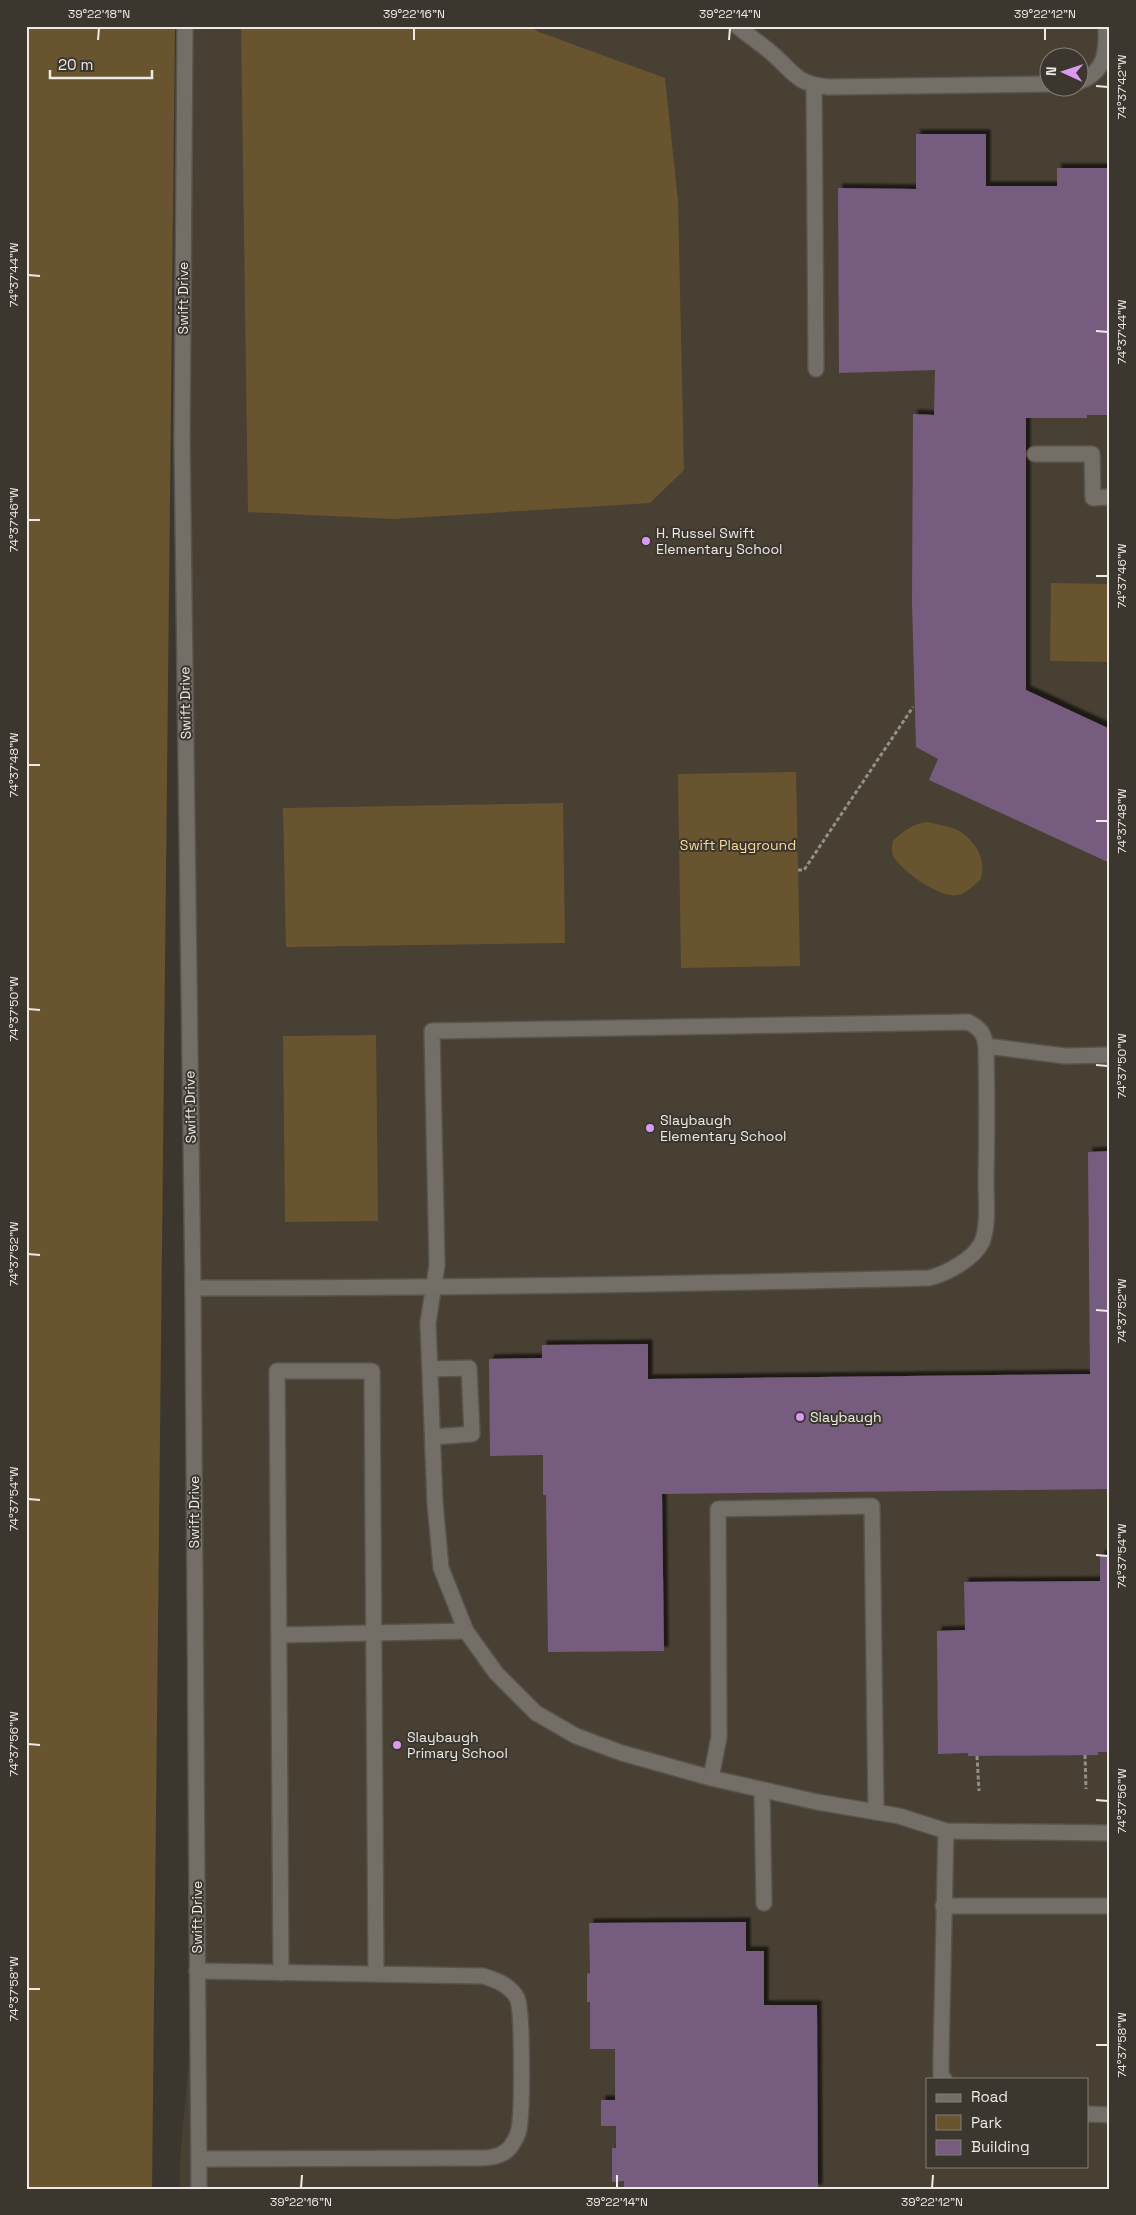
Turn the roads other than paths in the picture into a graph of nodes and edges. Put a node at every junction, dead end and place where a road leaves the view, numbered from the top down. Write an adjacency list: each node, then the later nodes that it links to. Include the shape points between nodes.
1 (186, 26): 12 (street, Swift Drive, via 182,450)
2 (737, 26): 6 (street, via 775,56 794,76)
3 (1106, 26): 4 (street, via 1107,44 1101,65)
4 (1088, 77)
5 (1038, 84): 6 (street)
6 (814, 85): 7 (street)
7 (816, 369)
8 (1035, 454): 9 (street, via 1092,454 1093,498)
9 (1110, 497)
10 (986, 1046): 11 (street, via 1065,1056); 13 (street, via 988,1127 982,1242 975,1252 944,1274 929,1278); 13 (street, via 979,1028 968,1022 432,1031 437,1265)
11 (1110, 1055)
12 (193, 1288): 13 (street); 27 (street, Swift Drive)
13 (433, 1288): 14 (street, via 428,1323)
14 (430, 1369): 15 (street); 15 (street, via 469,1368 472,1434)
15 (433, 1437): 16 (street, via 441,1568)
16 (466, 1631): 18 (street); 19 (street, via 496,1673 536,1713 576,1736 622,1753)
17 (280, 1635): 18 (street); 18 (street, via 276,1371 372,1371); 28 (street)
18 (374, 1635): 29 (street)
19 (711, 1778): 20 (street); 21 (street, via 719,1737 718,1509 872,1506)
20 (762, 1791): 21 (street); 24 (street)
21 (876, 1812): 22 (street)
22 (946, 1831): 23 (street); 25 (street)
23 (1110, 1833)
24 (764, 1903)
25 (943, 1906): 26 (street); 30 (street)
26 (1110, 1906)
27 (197, 1971): 28 (street); 33 (street, Swift Drive)
28 (281, 1972): 29 (street)
29 (376, 1974): 33 (street, via 483,1976 497,1980 516,1996 520,2004 520,2120 513,2144 507,2151 487,2158)
30 (943, 2078)
31 (1088, 2114): 32 (street)
32 (1110, 2115)
33 (199, 2159): 34 (street, Swift Drive)
34 (199, 2189)

